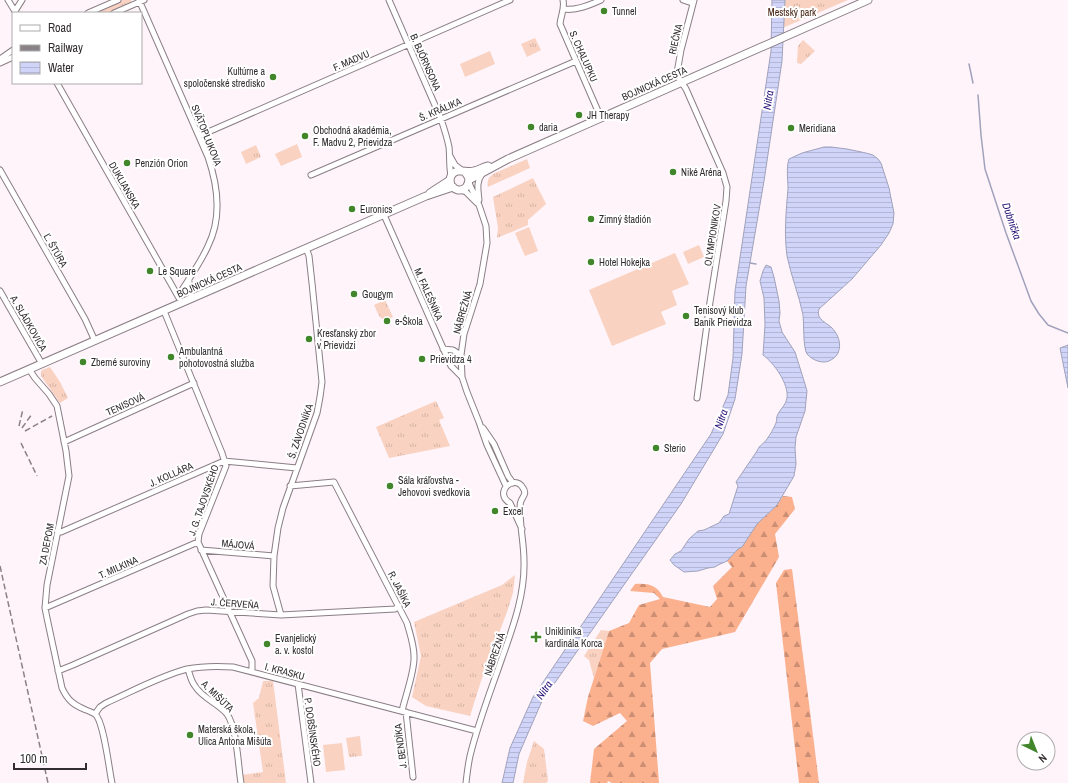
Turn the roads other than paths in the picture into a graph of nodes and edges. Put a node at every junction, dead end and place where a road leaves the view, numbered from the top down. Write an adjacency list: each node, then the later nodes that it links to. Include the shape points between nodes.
1 (8, 0): 13 (street)
2 (22, 0): 13 (street)
3 (118, 0): 14 (street)
4 (389, 0): 16 (street, B. BJŐRNSONA)
5 (510, 0): 16 (street, F. MADVU)
6 (563, 0): 12 (street, S. CHALUPKU)
7 (601, 0): 12 (street, via 575,9)
8 (683, 0): 11 (street)
9 (868, 0): 22 (street, BOJNICKÁ CESTA)
10 (141, 1): 15 (street); 26 (street, SVÄTOPLUKOVA)
11 (693, 2): 22 (street, RIEČNA, via 677,74)
12 (564, 9): 20 (street, S. CHALUPKU, via 560,24)
13 (14, 11)
14 (90, 12)
15 (116, 12)
16 (408, 45): 25 (street, B. BJŐRNSONA); 26 (street, F. MADVU)
17 (12, 51): 19 (street)
18 (12, 58): 21 (street)
19 (0, 59)
20 (576, 61): 24 (street, S. CHALUPKU); 25 (street, Š. KRÁLIKA)
21 (0, 64)
22 (682, 82): 24 (street, BOJNICKÁ CESTA); 55 (street, OLYMPIONIKOV, via 727,187)
23 (57, 84): 44 (street, DUKLIANSKA)
24 (602, 118): 28 (street, BOJNICKÁ CESTA)
25 (441, 119): 27 (street, B. BJŐRNSONA); 32 (street, Š. KRÁLIKA)
26 (199, 136): 41 (street, SVÄTOPLUKOVA, via 213,172 217,195 216,216 208,246)
27 (450, 155): 30 (street, B. BJŐRNSONA, via 455,165); 33 (street, B. BJŐRNSONA)
28 (508, 159): 30 (street, BOJNICKÁ CESTA, via 478,170); 31 (street, BOJNICKÁ CESTA)
29 (0, 170): 46 (street, Ľ. ŠTÚRA)
30 (464, 171): 33 (street, BOJNICKÁ CESTA, via 456,171); 34 (street)
31 (482, 173): 34 (street, BOJNICKÁ CESTA); 38 (street, NÁBREŽNÁ, via 478,179)
32 (311, 175)
33 (450, 178): 35 (street); 37 (street, BOJNICKÁ CESTA)
34 (469, 182): 36 (street, BOJNICKÁ CESTA); 38 (street, NÁBREŽNÁ)
35 (453, 187): 36 (street); 37 (street, BOJNICKÁ CESTA)
36 (461, 190): 38 (street, NÁBREŽNÁ)
37 (426, 196): 39 (street, BOJNICKÁ CESTA)
38 (479, 205): 48 (street, NÁBREŽNÁ, via 486,226 487,243 480,284 464,334)
39 (384, 214): 40 (street, BOJNICKÁ CESTA); 47 (street, M. FALEŠNÍKA)
40 (306, 248): 43 (street, BOJNICKÁ CESTA); 59 (street, Š. ZÁVODNÍKA, via 309,256 322,382 317,413)
41 (189, 278): 43 (street); 44 (street, SVÄTOPLUKOVA)
42 (0, 291): 50 (street, A. SLÁDKOVIČA)
43 (192, 298): 44 (street, BOJNICKÁ CESTA)
44 (179, 300): 45 (street, BOJNICKÁ CESTA)
45 (164, 310): 46 (street, BOJNICKÁ CESTA); 54 (street, J. G. TAJOVSKÉHO)
46 (95, 341): 50 (street, BOJNICKÁ CESTA)
47 (443, 349): 48 (street, via 453,350); 49 (street, M. FALEŠNÍKA)
48 (462, 355): 49 (street); 52 (street, NÁBREŽNÁ)
49 (447, 357): 52 (street, M. FALEŠNÍKA, via 451,366)
50 (42, 364): 51 (street, BOJNICKÁ CESTA)
51 (29, 369): 53 (street, BOJNICKÁ CESTA); 57 (street, ZA DEPOM, via 57,406)
52 (462, 377): 56 (street, NÁBREŽNÁ)
53 (0, 382)
54 (194, 383): 57 (street, TENISOVÁ); 58 (street, J. G. TAJOVSKÉHO)
55 (697, 398)
56 (479, 422): 60 (street, NÁBREŽNÁ, via 494,444 508,476); 62 (street, NÁBREŽNÁ)
57 (64, 442): 66 (street, ZA DEPOM, via 69,476)
58 (224, 461): 59 (street, J. KOLLÁRA); 66 (street, J. KOLLÁRA, via 87,521); 67 (street, J. G. TAJOVSKÉHO, via 226,466)
59 (297, 468): 61 (street, Š. ZÁVODNÍKA)
60 (514, 483): 62 (street); 63 (street, NÁBREŽNÁ, via 524,489 524,496)
61 (290, 486): 69 (street, Š. ZÁVODNÍKA, via 278,528); 70 (street, R. JAŠÍKA, via 334,482)
62 (506, 486): 64 (street, NÁBREŽNÁ, via 504,495)
63 (520, 501): 64 (street); 65 (street, NÁBREŽNÁ)
64 (510, 503): 65 (street, NÁBREŽNÁ)
65 (522, 529): 80 (street, NÁBREŽNÁ, via 522,591 513,626)
66 (57, 531): 71 (street, ZA DEPOM)
67 (198, 542): 68 (street, J. G. TAJOVSKÉHO); 71 (street, T. MILKINA)
68 (201, 550): 69 (street, MÁJOVÁ); 72 (street, J. G. TAJOVSKÉHO)
69 (274, 556): 73 (street, Š. ZÁVODNÍKA, via 273,586)
70 (399, 606): 73 (street, J. ČERVEŇA, via 395,609); 78 (street, R. JAŠÍKA, via 412,638 414,658)
71 (45, 608): 75 (street, ZA DEPOM)
72 (229, 612): 73 (street, J. ČERVEŇA); 75 (street, J. ČERVEŇA, via 206,610 188,614); 76 (street, J. G. TAJOVSKÉHO, via 252,661)
73 (281, 615)
74 (188, 669): 76 (street, I. KRASKU, via 220,666); 79 (street, I. KRASKU, via 172,673 106,703); 83 (street, A. MIŠÚTA, via 198,691 226,713 229,719 234,734)
75 (58, 671): 79 (street, ZA DEPOM, via 62,688 71,702)
76 (252, 672): 77 (street, I. KRASKU)
77 (298, 684): 78 (street, I. KRASKU); 84 (street, P. DOBŠINSKÉHO)
78 (404, 712): 80 (street, I. KRASKU); 81 (street, J. BENDÍKA)
79 (95, 714): 82 (street, via 101,723)
80 (477, 731): 85 (street, NÁBREŽNÁ)
81 (413, 777)
82 (112, 783)
83 (241, 783)
84 (311, 783)
85 (466, 783)

